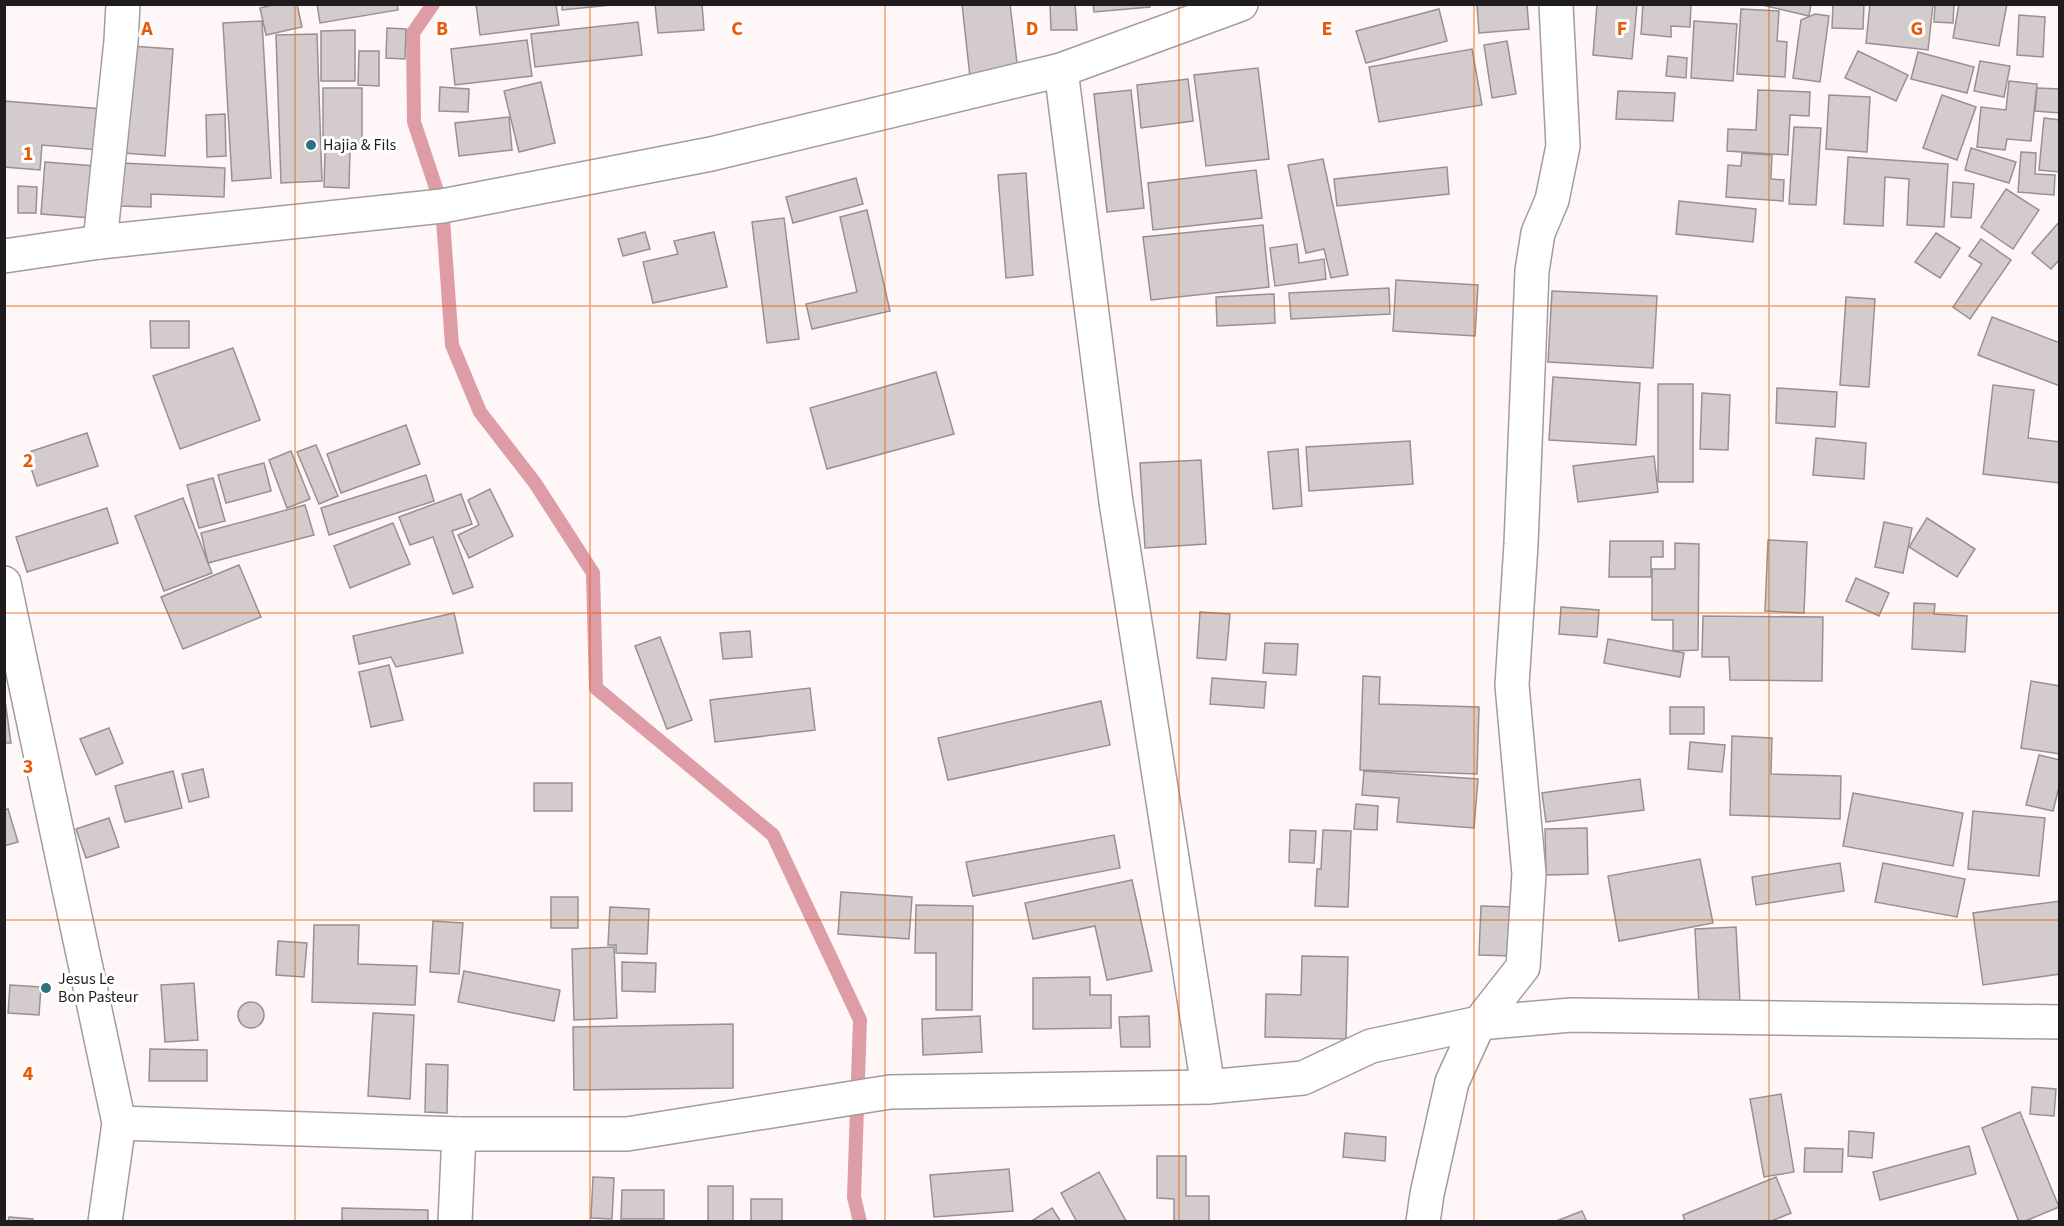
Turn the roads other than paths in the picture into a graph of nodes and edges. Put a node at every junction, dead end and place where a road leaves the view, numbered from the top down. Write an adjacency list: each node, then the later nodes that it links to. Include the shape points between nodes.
1 (123, 4): 5 (street)
2 (1241, 4): 4 (street)
3 (1556, 4): 9 (street, via 1563,146 1552,200 1538,233 1532,271 1512,685 1529,874 1523,967)
4 (1061, 70): 5 (street, via 711,154 442,206); 10 (street, via 1116,502)
5 (99, 242): 6 (street)
6 (4, 256)
7 (4, 584): 11 (street)
8 (2060, 1022): 9 (street, via 1571,1015)
9 (1479, 1023): 10 (street, via 1371,1046 1303,1078); 15 (street, via 1452,1082)
10 (1208, 1087): 12 (street, via 890,1092 627,1134)
11 (119, 1123): 12 (street); 13 (street)
12 (459, 1134): 14 (street)
13 (105, 1221)
14 (455, 1221)
15 (1423, 1221)

